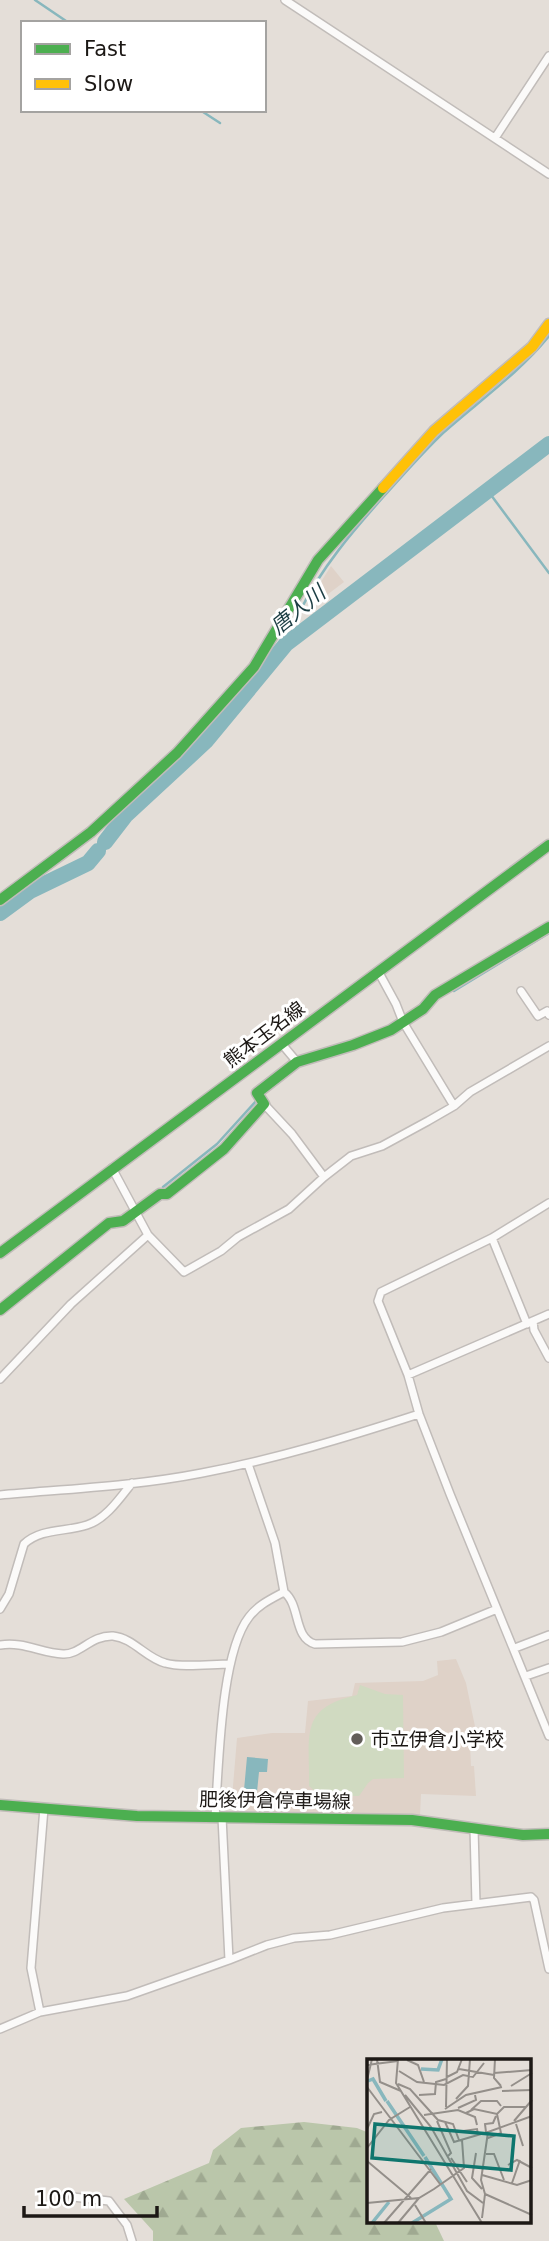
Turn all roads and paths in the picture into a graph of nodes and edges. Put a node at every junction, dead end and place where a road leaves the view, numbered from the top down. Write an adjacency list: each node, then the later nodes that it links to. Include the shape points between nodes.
1 (285, 0): 3 (street)
2 (549, 56): 3 (street)
3 (495, 138): 4 (street)
4 (549, 174)
5 (549, 324): 7 (street, via 532,346 434,431 318,560 254,667 177,752 91,832)
6 (549, 845): 9 (street, 熊本玉名線)
7 (0, 900)
8 (549, 926): 12 (street, via 435,995)
9 (377, 971): 12 (street); 13 (street, 熊本玉名線)
10 (521, 991): 11 (street, via 538,1016 547,1011)
11 (549, 1015)
12 (403, 1022): 15 (street, via 362,1044); 17 (street)
13 (281, 1043): 15 (street); 18 (street, 熊本玉名線)
14 (549, 1046): 17 (street, via 470,1092)
15 (297, 1062): 16 (street, via 257,1094)
16 (262, 1101): 19 (street); 21 (street, via 224,1149)
17 (454, 1107): 19 (street, via 382,1146 351,1156)
18 (112, 1168): 21 (street); 24 (street, 熊本玉名線)
19 (324, 1177): 22 (street, via 289,1209 184,1272)
20 (549, 1203): 23 (street)
21 (136, 1212): 22 (street); 25 (street, via 123,1222 109,1223)
22 (148, 1235): 30 (street, via 71,1304)
23 (492, 1238): 27 (street); 29 (street, via 381,1292 378,1301)
24 (0, 1253)
25 (0, 1310)
26 (549, 1314): 27 (street)
27 (530, 1322): 28 (street); 29 (street)
28 (549, 1358)
29 (408, 1375): 31 (street)
30 (0, 1379)
31 (419, 1414): 32 (street); 37 (street)
32 (248, 1464): 33 (street); 35 (street, via 275,1543)
33 (132, 1483): 34 (street); 36 (street, via 99,1520 38,1534 24,1544)
34 (0, 1495)
35 (284, 1592): 37 (street, via 291,1597 303,1637 315,1644 402,1642); 41 (street, via 261,1605 243,1625)
36 (0, 1609)
37 (497, 1609): 40 (street)
38 (549, 1635): 40 (street)
39 (0, 1645): 41 (street, via 19,1643 68,1654 99,1637 112,1636 122,1637 167,1664)
40 (515, 1648): 43 (street)
41 (230, 1664): 47 (street)
42 (549, 1668): 43 (street)
43 (526, 1676): 44 (street)
44 (549, 1736)
45 (0, 1805): 46 (street, 肥後伊倉停車場線)
46 (44, 1808): 47 (street, 肥後伊倉停車場線); 53 (street, via 31,1968)
47 (219, 1817): 48 (street, 肥後伊倉停車場線, via 412,1820); 51 (street)
48 (474, 1828): 49 (street, 肥後伊倉停車場線); 50 (street)
49 (549, 1834)
50 (476, 1904): 51 (street, via 330,1935 294,1938); 52 (street, via 534,1900)
51 (229, 1961): 53 (street, via 127,1996)
52 (549, 1969)
53 (40, 2012): 54 (street)
54 (0, 2029)
55 (74, 2197): 56 (street, via 109,2201 127,2225)
56 (132, 2241)

